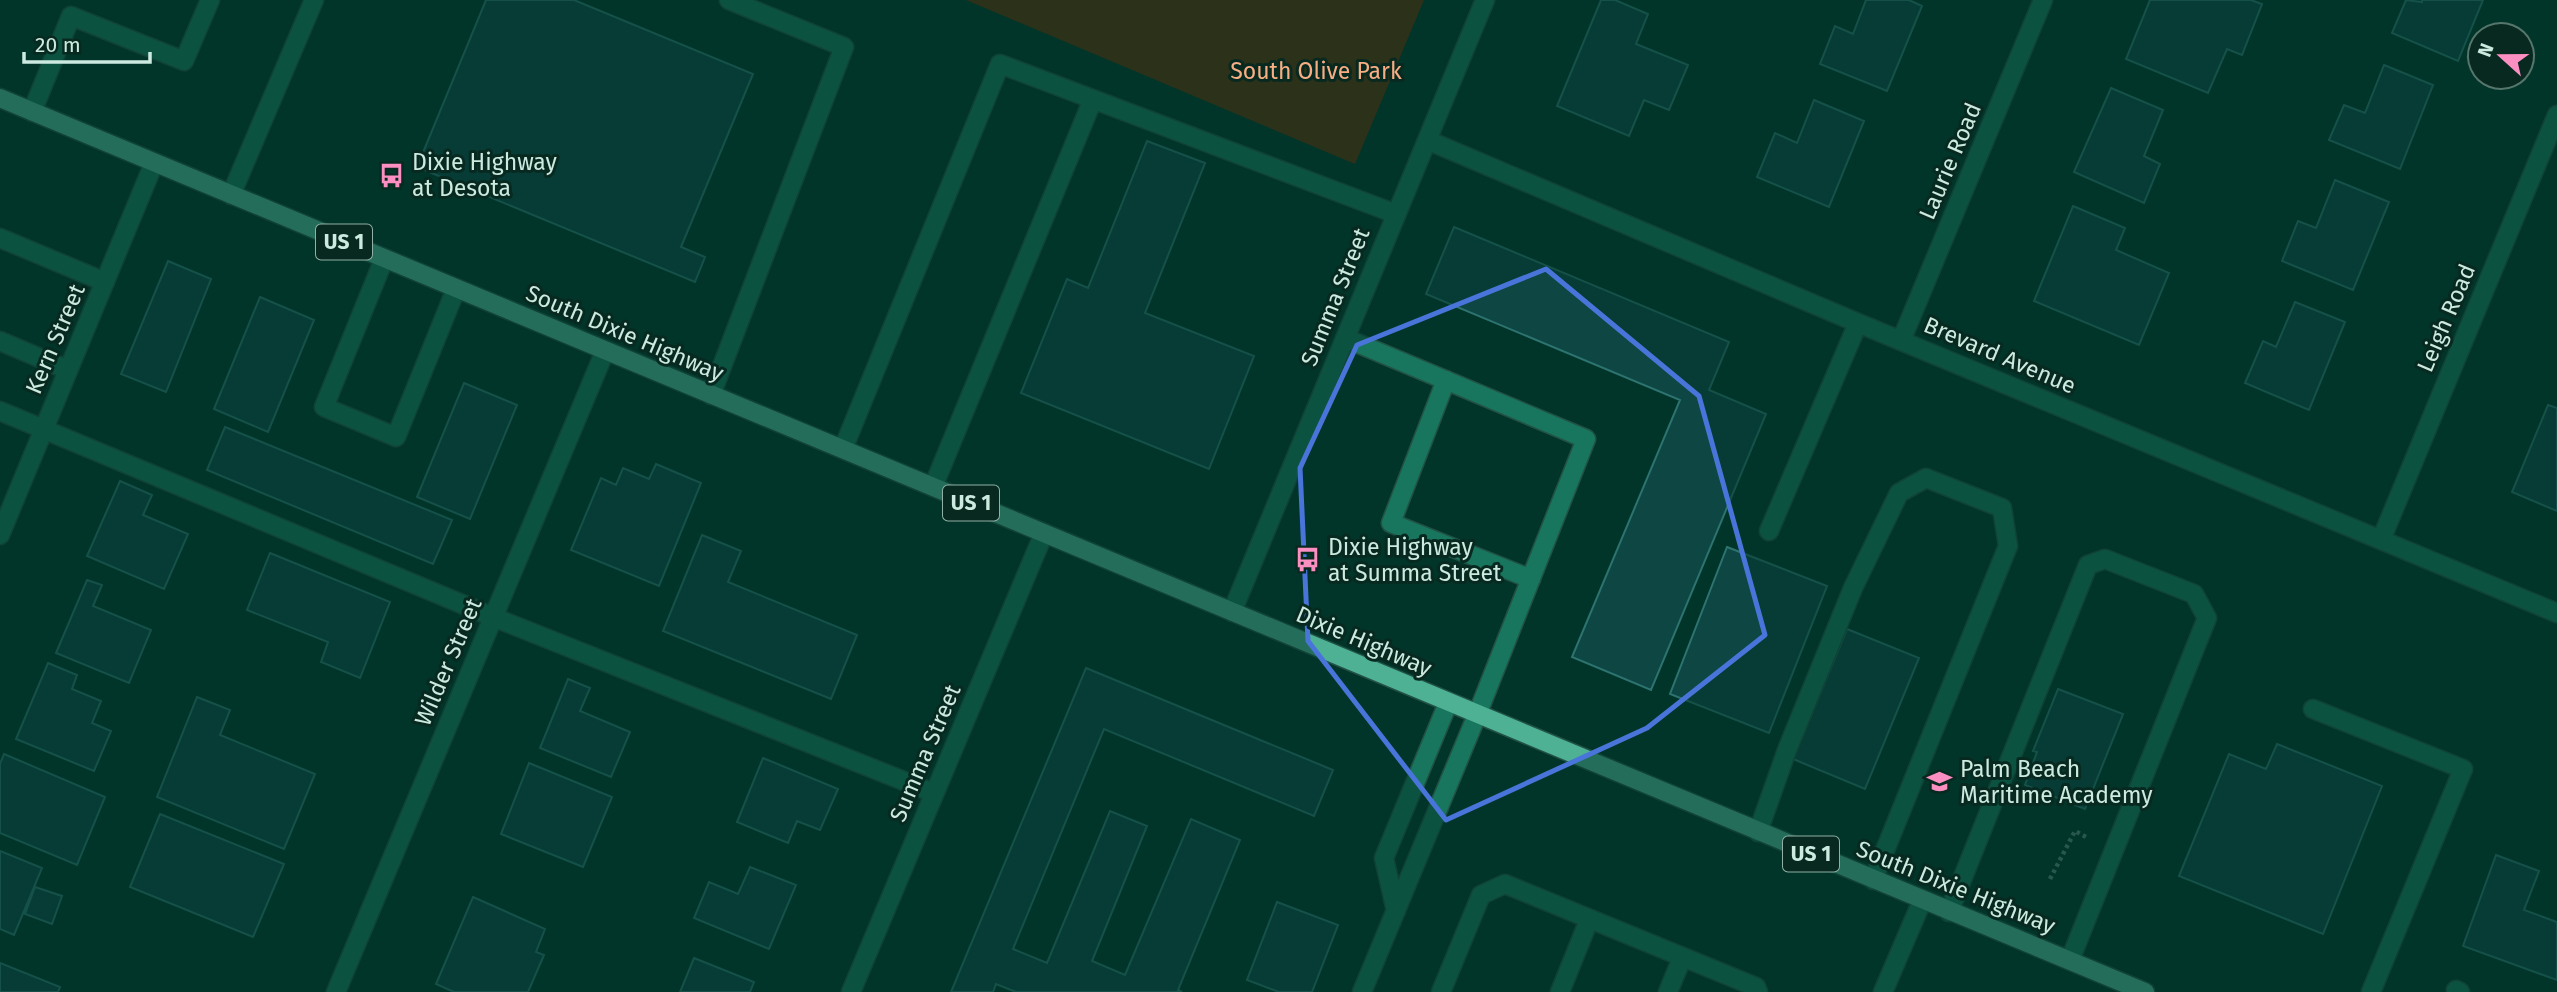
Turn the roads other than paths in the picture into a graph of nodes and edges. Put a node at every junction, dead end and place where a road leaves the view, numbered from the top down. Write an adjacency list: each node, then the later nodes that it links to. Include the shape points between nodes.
1 (210, 0): 8 (street, via 184,61 71,16)
2 (314, 0): 12 (street)
3 (729, 0): 25 (street, via 844,47)
4 (1485, 0): 10 (street, Summa Street)
5 (2043, 0): 21 (street, Laurie Road)
6 (0, 99): 8 (main road, South Dixie Highway / US 1)
7 (1093, 99): 13 (street); 28 (street, via 1000,64); 29 (street)
8 (32, 112): 11 (main road, South Dixie Highway / US 1)
9 (2557, 116): 33 (street, Leigh Road)
10 (1427, 140): 13 (street, Summa Street); 18 (street, Brevard Avenue)
11 (154, 163): 12 (main road, South Dixie Highway / US 1); 16 (street, Kern Street)
12 (231, 195): 15 (main road, South Dixie Highway / US 1)
13 (1396, 214): 19 (street, Summa Street)
14 (0, 238): 16 (street)
15 (384, 259): 17 (main road, South Dixie Highway / US 1); 17 (street, via 324,407 396,438)
16 (105, 282): 23 (street, Kern Street)
17 (456, 289): 22 (main road, South Dixie Highway / US 1)
18 (1858, 323): 21 (street, Brevard Avenue); 30 (street)
19 (1345, 338): 24 (street); 35 (street, Summa Street)
20 (0, 341): 23 (street)
21 (1901, 341): 33 (street, Brevard Avenue)
22 (606, 351): 25 (main road, South Dixie Highway / US 1); 37 (street, Wilder Street)
23 (68, 370): 27 (street, Kern Street)
24 (1446, 380): 34 (street, via 1586,439); 34 (street, via 1391,523)
25 (710, 395): 28 (main road, South Dixie Highway / US 1)
26 (0, 411): 27 (street)
27 (44, 429): 32 (street, Kern Street); 37 (street)
28 (843, 449): 29 (main road, South Dixie Highway / US 1)
29 (933, 487): 31 (main road, South Dixie Highway / US 1)
30 (1769, 531)
31 (1044, 533): 35 (main road, South Dixie Highway / US 1); 41 (street, Summa Street)
32 (0, 534)
33 (2381, 540): 36 (street, Brevard Avenue)
34 (1531, 579): 40 (street)
35 (1232, 612): 38 (main road, Dixie Highway / US 1)
36 (2557, 613)
37 (494, 617): 41 (street); 50 (street, Wilder Street)
38 (1448, 703): 40 (main road, Dixie Highway / US 1); 45 (street, via 1384,858)
39 (2313, 709): 59 (street, via 2463,769)
40 (1477, 715): 42 (main road, South Dixie Highway / US 1); 45 (street)
41 (934, 793): 51 (street, Summa Street)
42 (1758, 832): 43 (main road, South Dixie Highway / US 1); 43 (street, via 1853,589 1899,493 1926,478 2003,508 2008,546)
43 (1872, 880): 44 (main road, South Dixie Highway / US 1)
44 (1922, 901): 46 (main road, South Dixie Highway / US 1); 57 (street)
45 (1396, 911): 52 (street)
46 (1949, 912): 49 (main road, South Dixie Highway / US 1); 49 (street, via 2088,565 2105,559 2182,589 2194,594 2207,618)
47 (1589, 920): 48 (street); 53 (street, via 1505,884 1481,895); 54 (street)
48 (1682, 958): 55 (street); 56 (street)
49 (2070, 960): 58 (main road, South Dixie Highway / US 1)
50 (336, 992)
51 (851, 992)
52 (1362, 992)
53 (1441, 992)
54 (1560, 992)
55 (1668, 992)
56 (1758, 992)
57 (1883, 992)
58 (2145, 992)
59 (2371, 992)

